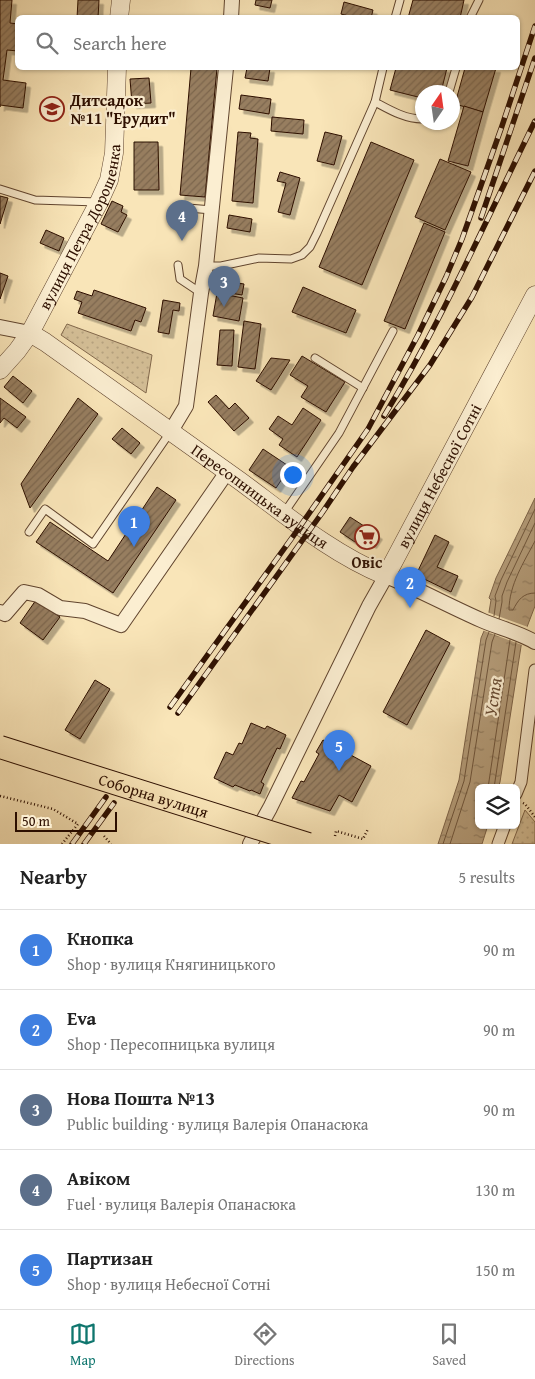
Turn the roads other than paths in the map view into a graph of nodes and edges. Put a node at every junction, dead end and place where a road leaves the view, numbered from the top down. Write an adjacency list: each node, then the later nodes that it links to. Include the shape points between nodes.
1 (121, 0): 5 (street)
2 (232, 0): 6 (street)
3 (400, 0): 7 (lane)
4 (479, 0): 8 (lane)
5 (119, 15)
6 (231, 15)
7 (396, 15)
8 (472, 15)
9 (117, 70): 17 (street, вулиця Петра Дорошенка, via 114,153 109,180)
10 (226, 70): 18 (street)
11 (383, 70): 14 (lane)
12 (455, 70): 13 (lane)
13 (451, 85)
14 (375, 102): 15 (lane, via 398,114); 21 (lane, via 317,233 302,255 291,259 259,258)
15 (415, 118)
16 (0, 189): 17 (lane, via 34,200)
17 (99, 202): 26 (street, вулиця Петра Дорошенка)
18 (212, 210): 19 (lane, via 188,208); 21 (street)
19 (186, 218)
20 (178, 265): 22 (lane, via 180,279)
21 (206, 266): 22 (street)
22 (201, 293): 30 (street, via 186,406)
23 (535, 295): 34 (street, вулиця Небесної Сотні)
24 (0, 326): 26 (street, Пересопницька вулиця)
25 (393, 331): 29 (lane)
26 (30, 333): 28 (street, вулиця Петра Дорошенка); 30 (street, Пересопницька вулиця)
27 (315, 358): 29 (lane)
28 (0, 370)
29 (363, 388): 32 (lane, via 339,433)
30 (171, 431): 31 (street, Пересопницька вулиця); 33 (lane, via 93,544 45,509)
31 (227, 472): 32 (street, Пересопницька вулиця); 35 (street, via 121,625 84,611 60,608 38,595 24,592 5,614)
32 (284, 513): 34 (street, Пересопницька вулиця, via 351,559)
33 (30, 532)
34 (386, 576): 36 (street, Пересопницька вулиця); 41 (street, вулиця Небесної Сотні)
35 (0, 612)
36 (530, 639)
37 (535, 670): 39 (street)
38 (0, 747): 42 (main road, Соборна вулиця, bridge)
39 (520, 784)
40 (504, 829): 43 (street)
41 (250, 844)
42 (308, 844)
43 (498, 844)

